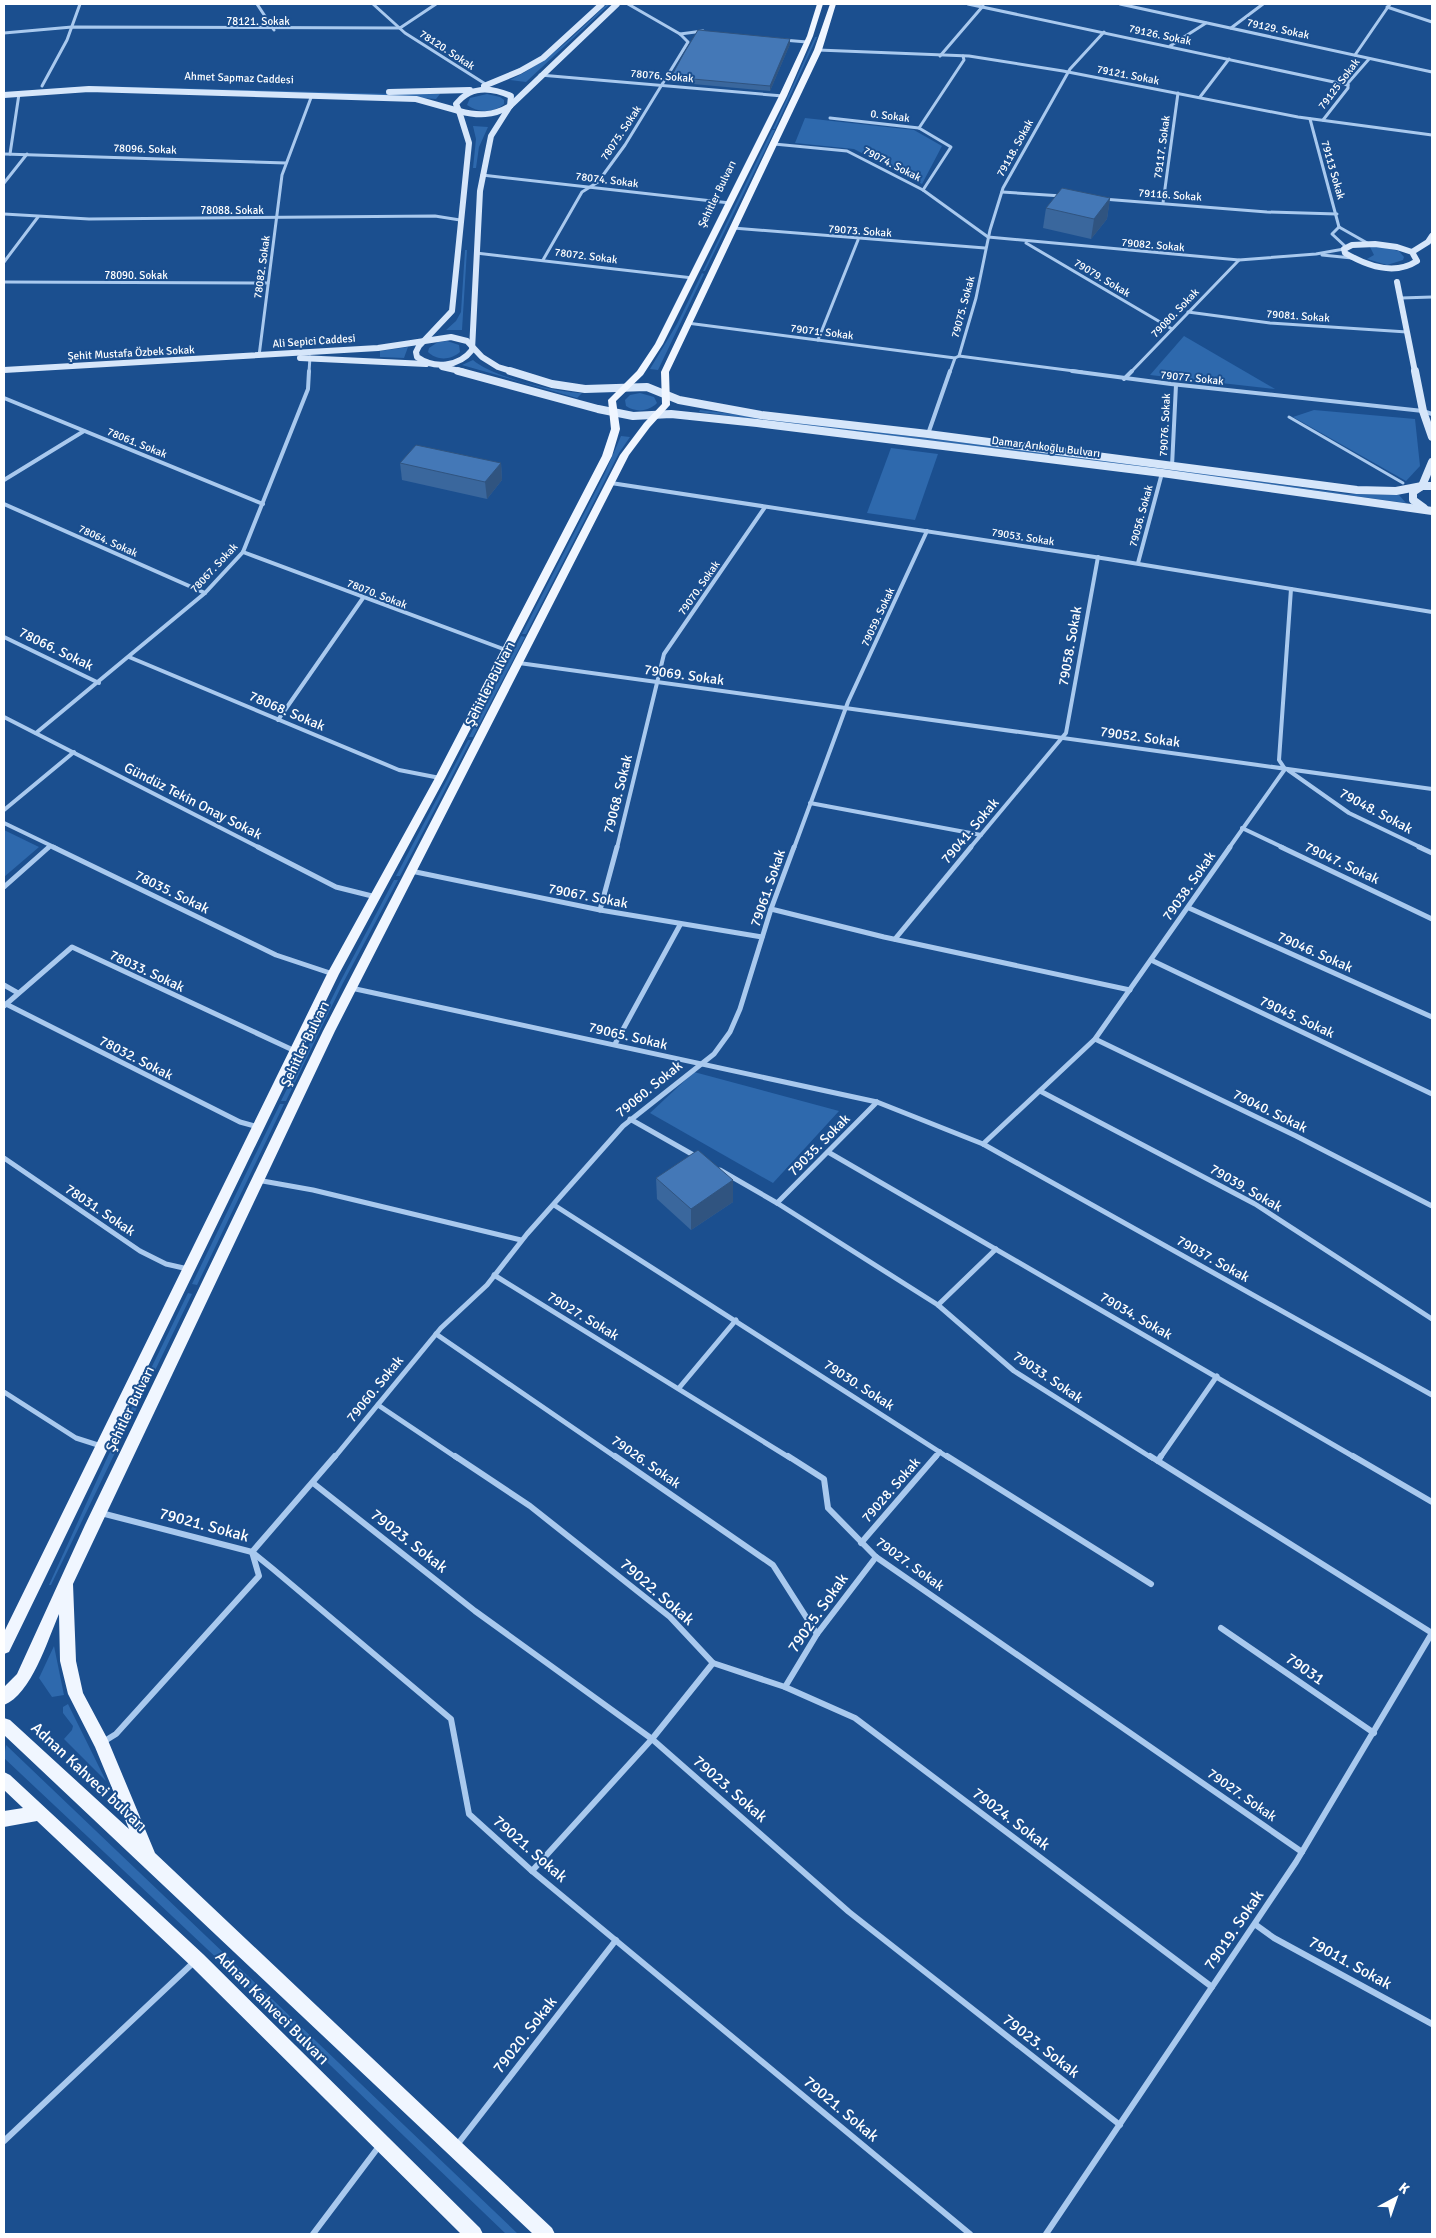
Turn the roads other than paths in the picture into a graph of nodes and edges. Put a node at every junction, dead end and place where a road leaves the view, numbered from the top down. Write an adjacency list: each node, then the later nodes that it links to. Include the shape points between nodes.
1 (80, 4): 18 (street)
2 (257, 4): 21 (street)
3 (373, 4): 19 (street, 78120. Sokak)
4 (436, 4): 19 (street)
5 (602, 4): 38 (main road, via 543,58 520,72)
6 (617, 4): 37 (main road)
7 (628, 4): 25 (street)
8 (820, 4): 27 (main road, Şehitler Bulvarı)
9 (833, 4): 29 (main road)
10 (968, 4): 14 (street, 79126. Sokak)
11 (1123, 4): 17 (street, 79129. Sokak)
12 (1263, 4): 20 (street)
13 (1390, 4): 15 (street)
14 (983, 6): 24 (street, 79126. Sokak); 31 (street)
15 (1387, 7): 16 (street); 30 (street)
16 (1432, 22)
17 (1207, 23): 20 (street, 79129. Sokak); 28 (street)
18 (72, 27): 21 (street, 78121. Sokak); 22 (street, 78121. Sokak); 41 (street)
19 (400, 28): 21 (street, 78121. Sokak); 38 (street, 78120. Sokak)
20 (1231, 28): 30 (street, 79129. Sokak)
21 (274, 30)
22 (4, 32)
23 (710, 32): 25 (street)
24 (1104, 32): 28 (street, 79126. Sokak); 35 (street, 79118. Sokak)
25 (680, 34): 39 (street, 78075. Sokak, via 688,42)
26 (776, 39): 27 (street)
27 (808, 42): 48 (main road, Şehitler Bulvarı)
28 (1170, 46): 34 (street, 79126. Sokak)
29 (818, 50): 31 (street, 79121. Sokak); 57 (main road)
30 (1355, 55): 33 (street, 79129. Sokak)
31 (940, 56): 32 (street, 79121. Sokak)
32 (963, 56): 35 (street, 79121. Sokak); 55 (street, via 964,60)
33 (1369, 58): 36 (street, 79129. Sokak); 40 (street, 79125 Sokak)
34 (1229, 59): 40 (street, 79126. Sokak); 49 (street)
35 (1068, 72): 44 (street, 79121. Sokak); 66 (street, 79118. Sokak)
36 (1432, 72)
37 (540, 75): 39 (street, 78076. Sokak); 50 (main road)
38 (487, 85): 43 (main road)
39 (662, 85): 48 (street, 78076. Sokak); 64 (street, 78075. Sokak, via 625,145 598,182)
40 (1348, 85): 54 (street, 79125 Sokak)
41 (42, 86): 42 (main road, Ahmet Sapmaz Caddesi); 43 (main road, Ahmet Sapmaz Caddesi, via 92,84 359,92)
42 (4, 89)
43 (474, 90): 50 (main road, Ahmet Sapmaz Caddesi, via 504,92 511,96); 51 (main road, via 461,97 456,104)
44 (1178, 93): 49 (street, 79121. Sokak); 70 (street, 79117. Sokak)
45 (19, 94): 46 (main road, Ahmet Sapmaz Caddesi); 47 (main road, Ahmet Sapmaz Caddesi, via 89,89); 59 (street)
46 (4, 95)
47 (312, 96): 51 (main road, Ahmet Sapmaz Caddesi, via 416,100); 61 (street, 78082. Sokak)
48 (783, 96): 69 (main road, Şehitler Bulvarı)
49 (1200, 97): 53 (street, 79121. Sokak)
50 (510, 106): 51 (main road, Ahmet Sapmaz Caddesi, via 499,113 479,116); 62 (main road, via 490,136)
51 (459, 110): 75 (main road, via 469,143)
52 (830, 118): 55 (street, 0. Sokak)
53 (1310, 119): 54 (street, 79121. Sokak); 72 (street, 79113 Sokak)
54 (1322, 120): 56 (street, 79121. Sokak)
55 (919, 128): 65 (street, 0. Sokak, via 952,147)
56 (1432, 135)
57 (774, 144): 65 (street, 79074. Sokak, via 847,151); 77 (main road)
58 (4, 154): 59 (street, 78096. Sokak)
59 (10, 154): 60 (street, 78096. Sokak)
60 (27, 154): 61 (street, 78096. Sokak); 63 (street)
61 (286, 163): 74 (street, 78082. Sokak)
62 (482, 175): 64 (street, 78074. Sokak); 86 (main road)
63 (4, 183)
64 (590, 186): 69 (street, 78074. Sokak); 89 (street, 78075. Sokak, via 582,192)
65 (924, 190): 79 (street, 79074. Sokak)
66 (1002, 192): 67 (street); 79 (street, 79118. Sokak)
67 (1067, 196)
68 (1097, 199): 70 (street, 79116. Sokak)
69 (730, 203): 94 (main road, Şehitler Bulvarı)
70 (1163, 203): 72 (street, 79116. Sokak)
71 (4, 214): 73 (street, 78088. Sokak)
72 (1337, 214): 76 (street, 79113 Sokak)
73 (38, 217): 74 (street, 78088. Sokak, via 88,220); 91 (street)
74 (278, 219): 75 (street, 78088. Sokak, via 435,216); 97 (street, 78082. Sokak)
75 (460, 220): 104 (main road, via 452,311)
76 (1339, 227): 82 (street); 84 (street, 79113 Sokak, via 1332,234)
77 (733, 228): 80 (street, 79073. Sokak); 101 (main road)
78 (1432, 236): 85 (main road)
79 (988, 237): 81 (street, 79082. Sokak); 83 (street, 79075. Sokak)
80 (858, 240): 83 (street, 79073. Sokak); 105 (street)
81 (1024, 242): 90 (street, 79082. Sokak); 102 (street, 79079. Sokak)
82 (1370, 244): 84 (main road); 85 (main road, via 1391,245)
83 (985, 248): 109 (street, 79075. Sokak, via 976,298)
84 (1345, 248): 87 (street); 88 (main road, via 1345,253)
85 (1412, 252): 92 (main road, via 1417,261)
86 (476, 253): 89 (street, 78072. Sokak); 106 (main road)
87 (1316, 254): 88 (street); 90 (street, 79082. Sokak)
88 (1352, 258): 93 (main road)
89 (543, 260): 94 (street, 78072. Sokak)
90 (1239, 260): 100 (street, 79080. Sokak)
91 (4, 262)
92 (1408, 267): 93 (main road); 96 (main road)
93 (1381, 268): 96 (main road)
94 (693, 278): 114 (main road, Şehitler Bulvarı, via 659,344 645,366)
95 (4, 282): 97 (street, 78090. Sokak)
96 (1397, 282): 99 (main road)
97 (268, 283): 108 (street, 78082. Sokak)
98 (1432, 297): 99 (street)
99 (1401, 298): 103 (main road)
100 (1188, 312): 102 (street, 79080. Sokak); 103 (street, 79081. Sokak, via 1270,323)
101 (687, 323): 105 (street, 79071. Sokak); 115 (main road, via 665,372)
102 (1172, 329): 112 (street, 79080. Sokak)
103 (1407, 332): 117 (main road)
104 (424, 340): 106 (main road, Ali Sepici Caddesi, via 451,337); 107 (main road, Ali Sepici Caddesi); 110 (main road, via 416,352 417,358)
105 (818, 340): 109 (street, 79071. Sokak)
106 (472, 345): 110 (main road, via 470,353 460,360); 114 (main road, via 482,357 498,367 552,384 585,389)
107 (310, 355): 108 (main road, Ali Sepici Caddesi); 110 (main road, Ali Sepici Caddesi); 134 (street, 78067. Sokak, via 308,389)
108 (259, 356): 111 (main road, Şehit Mustafa Özbek Sokak)
109 (957, 357): 112 (street, 79077. Sokak); 123 (street, 79075. Sokak)
110 (431, 365): 118 (main road, Ali Sepici Caddesi)
111 (4, 370)
112 (1124, 379): 113 (street, 79077. Sokak)
113 (1176, 385): 117 (street, 79077. Sokak); 126 (street, 79076. Sokak)
114 (624, 387): 115 (main road, Damar Arıkoğlu Bulvarı, via 647,387); 118 (main road, Şehitler Bulvarı, via 612,400)
115 (666, 393): 120 (main road, Şehitler Bulvarı, via 666,405); 123 (main road, Damar Arıkoğlu Bulvarı, via 700,405 761,415)
116 (4, 398): 122 (street, 78061. Sokak)
117 (1423, 411): 119 (street, 79077. Sokak); 124 (main road)
118 (612, 412): 120 (main road, Damar Arıkoğlu Bulvarı, via 644,417); 146 (main road, Şehitler Bulvarı, via 615,422 607,456)
119 (1432, 414)
120 (656, 415): 127 (main road, Damar Arıkoğlu Bulvarı, via 757,422); 129 (main road, Şehitler Bulvarı, via 629,448)
121 (1289, 417): 130 (street)
122 (84, 431): 128 (street); 134 (street, 78061. Sokak)
123 (928, 434): 126 (main road, Damar Arıkoğlu Bulvarı)
124 (1432, 437)
125 (1432, 462): 131 (main road)
126 (1172, 466): 131 (main road, Damar Arıkoğlu Bulvarı, via 1357,490 1396,491)
127 (1162, 473): 136 (main road, Damar Arıkoğlu Bulvarı); 140 (street, 79056. Sokak)
128 (4, 480)
129 (611, 483): 135 (street, 79053. Sokak); 148 (main road, Şehitler Bulvarı)
130 (1403, 483)
131 (1422, 486): 132 (main road, Damar Arıkoğlu Bulvarı); 136 (main road, via 1413,492 1413,500)
132 (1432, 486)
133 (4, 504): 142 (street, 78064. Sokak)
134 (263, 504): 138 (street, 78067. Sokak)
135 (765, 507): 137 (street, 79053. Sokak); 149 (street, 79070. Sokak, via 664,654)
136 (1432, 510)
137 (927, 531): 139 (street, 79053. Sokak); 151 (street, 79059. Sokak)
138 (243, 552): 142 (street, 78067. Sokak); 143 (street, 78070. Sokak)
139 (1098, 557): 140 (street, 79053. Sokak); 155 (street, 79058. Sokak)
140 (1138, 563): 141 (street, 79053. Sokak)
141 (1291, 589): 144 (street, 79053. Sokak); 157 (street, via 1279,760)
142 (205, 593): 147 (street, 78067. Sokak)
143 (363, 598): 146 (street, 78070. Sokak); 153 (street)
144 (1432, 612)
145 (4, 637): 150 (street, 78066. Sokak)
146 (506, 650): 158 (main road, Şehitler Bulvarı)
147 (129, 657): 150 (street, 78067. Sokak); 153 (street, 78068. Sokak)
148 (519, 663): 149 (street, 79069. Sokak); 167 (main road, Şehitler Bulvarı)
149 (657, 682): 151 (street, 79069. Sokak); 172 (street, 79068. Sokak)
150 (99, 683): 154 (street, 78067. Sokak)
151 (845, 710): 155 (street, 79052. Sokak); 160 (street, 79061. Sokak)
152 (4, 717): 154 (street, Gündüz Tekin Onay Sokak)
153 (278, 720): 158 (street, 78068. Sokak, via 399,770)
154 (36, 733): 156 (street, Gündüz Tekin Onay Sokak)
155 (1063, 738): 157 (street, 79052. Sokak); 164 (street, 79041. Sokak)
156 (74, 752): 161 (street); 169 (street, Gündüz Tekin Onay Sokak, via 336,887)
157 (1285, 769): 159 (street, 79052. Sokak); 163 (street, 79038. Sokak); 166 (street, 79048. Sokak, via 1350,813)
158 (440, 778): 169 (main road, Şehitler Bulvarı)
159 (1432, 789)
160 (810, 803): 164 (street); 171 (street, 79061. Sokak)
161 (4, 810)
162 (4, 823): 165 (street, 78035. Sokak)
163 (1242, 828): 170 (street, 79038. Sokak); 173 (street, 79047. Sokak)
164 (981, 835): 176 (street, 79041. Sokak)
165 (50, 846): 168 (street); 178 (street, 78035. Sokak, via 276,955)
166 (1432, 853)
167 (411, 870): 172 (street, 79067. Sokak); 180 (main road, Şehitler Bulvarı)
168 (4, 887)
169 (376, 897): 178 (main road, Şehitler Bulvarı)
170 (1189, 908): 177 (street, 79038. Sokak); 184 (street, 79046. Sokak)
171 (771, 909): 175 (street, 79061. Sokak); 176 (street)
172 (600, 910): 174 (street, 79067. Sokak)
173 (1432, 919)
174 (680, 925): 175 (street, 79067. Sokak); 186 (street)
175 (762, 938): 188 (street, 79061. Sokak, via 730,1032 714,1054)
176 (895, 939): 181 (street)
177 (1151, 960): 181 (street, 79038. Sokak); 190 (street, 79045. Sokak)
178 (333, 974): 187 (main road, Şehitler Bulvarı)
179 (4, 986): 182 (street)
180 (351, 988): 186 (street, 79065. Sokak); 199 (main road, Şehitler Bulvarı)
181 (1130, 990): 185 (street, 79038. Sokak)
182 (18, 993): 183 (street, 78033. Sokak); 187 (street, 78033. Sokak, via 72,947)
183 (5, 1005): 193 (street, 78032. Sokak, via 240,1122)
184 (1432, 1017)
185 (1096, 1039): 189 (street, 79038. Sokak); 202 (street, 79040. Sokak)
186 (615, 1044): 188 (street, 79065. Sokak)
187 (295, 1051): 193 (main road, Şehitler Bulvarı)
188 (700, 1064): 191 (street, 79065. Sokak); 192 (street, 79060. Sokak)
189 (1040, 1091): 194 (street, 79038. Sokak); 208 (street, 79039. Sokak, via 1255,1204 1340,1262)
190 (1432, 1094)
191 (877, 1102): 194 (street, 79065. Sokak); 195 (street, 79035. Sokak)
192 (630, 1119): 197 (street); 201 (street, 79060. Sokak)
193 (258, 1127): 205 (main road, Şehitler Bulvarı)
194 (983, 1144): 214 (street, 79037. Sokak)
195 (828, 1152): 200 (street, 79035. Sokak); 204 (street, 79034. Sokak)
196 (4, 1158): 205 (street, 78031. Sokak, via 140,1250 166,1264)
197 (699, 1158)
198 (717, 1168): 200 (street, 79033. Sokak)
199 (256, 1180): 203 (street, via 314,1190); 221 (main road, Şehitler Bulvarı)
200 (777, 1203): 207 (street, 79033. Sokak)
201 (554, 1205): 203 (street, 79060. Sokak); 209 (street, 79030. Sokak)
202 (1432, 1206)
203 (522, 1240): 206 (street, 79060. Sokak)
204 (996, 1249): 207 (street); 211 (street, 79034. Sokak)
205 (188, 1269): 216 (main road, Şehitler Bulvarı)
206 (494, 1276): 210 (street, 79060. Sokak); 212 (street, 79027. Sokak)
207 (938, 1305): 218 (street, 79033. Sokak, via 1014,1371)
208 (1432, 1318)
209 (736, 1320): 212 (street); 217 (street, 79030. Sokak)
210 (436, 1334): 215 (street, 79060. Sokak); 229 (street, 79026. Sokak, via 773,1565)
211 (1218, 1376): 218 (street); 220 (street, 79034. Sokak)
212 (679, 1388): 222 (street, 79027. Sokak, via 824,1479 828,1508)
213 (5, 1394): 216 (street, via 76,1438)
214 (1432, 1395)
215 (378, 1405): 219 (street, 79060. Sokak); 231 (street, 79022. Sokak, via 530,1506 670,1617)
216 (102, 1446): 230 (main road, Şehitler Bulvarı)
217 (940, 1452): 222 (street, 79028. Sokak); 226 (street, 79030. Sokak)
218 (1158, 1461): 228 (street, 79033. Sokak)
219 (313, 1483): 223 (street, 79060. Sokak); 236 (street, 79023. Sokak, via 475,1611)
220 (1432, 1502)
221 (98, 1512): 223 (street, 79021. Sokak); 225 (main road, Şehitler Bulvarı)
222 (861, 1543): 224 (street, 79027. Sokak)
223 (252, 1552): 237 (street, via 259,1576 116,1734); 243 (street, 79021. Sokak, via 452,1719 469,1814)
224 (876, 1557): 229 (street, 79025. Sokak); 241 (street, 79027. Sokak)
225 (66, 1581): 233 (main road, Şehitler Bulvarı, via 22,1678); 237 (main road, via 68,1661 76,1694)
226 (1151, 1584)
227 (1221, 1628): 235 (street, 79031)
228 (1432, 1633): 235 (street, 79019. Sokak)
229 (817, 1634): 232 (street, 79025. Sokak)
230 (4, 1647)
231 (713, 1663): 232 (street, 79024. Sokak); 236 (street)
232 (785, 1687): 247 (street, 79024. Sokak, via 855,1718)
233 (4, 1698)
234 (4, 1725): 242 (main road, Adnan Kahveci bulvarı)
235 (1374, 1733): 241 (street, 79019. Sokak)
236 (652, 1739): 243 (street); 249 (street, 79023. Sokak, via 849,1912)
237 (101, 1743): 242 (main road)
238 (4, 1780): 239 (main road)
239 (40, 1813): 240 (main road); 246 (main road, Adnan Kahveci Bulvarı)
240 (4, 1819)
241 (1302, 1852): 244 (street, 79019. Sokak)
242 (148, 1858): 252 (main road, Adnan Kahveci Bulvarı)
243 (532, 1871): 245 (street, 79021. Sokak)
244 (1256, 1925): 247 (street, 79019. Sokak); 248 (street, 79011. Sokak, via 1274,1938)
245 (616, 1940): 252 (street, 79020. Sokak); 256 (street, 79021. Sokak)
246 (196, 1960): 250 (street); 251 (main road, Adnan Kahveci Bulvarı)
247 (1212, 1987): 249 (street, 79019. Sokak)
248 (1432, 2024)
249 (1120, 2125): 257 (street, 79019. Sokak)
250 (4, 2141)
251 (382, 2143): 253 (street); 254 (main road, Adnan Kahveci Bulvarı)
252 (455, 2147): 255 (main road, Adnan Kahveci Bulvarı)
253 (313, 2234)
254 (474, 2234)
255 (546, 2234)
256 (970, 2234)
257 (1046, 2234)

